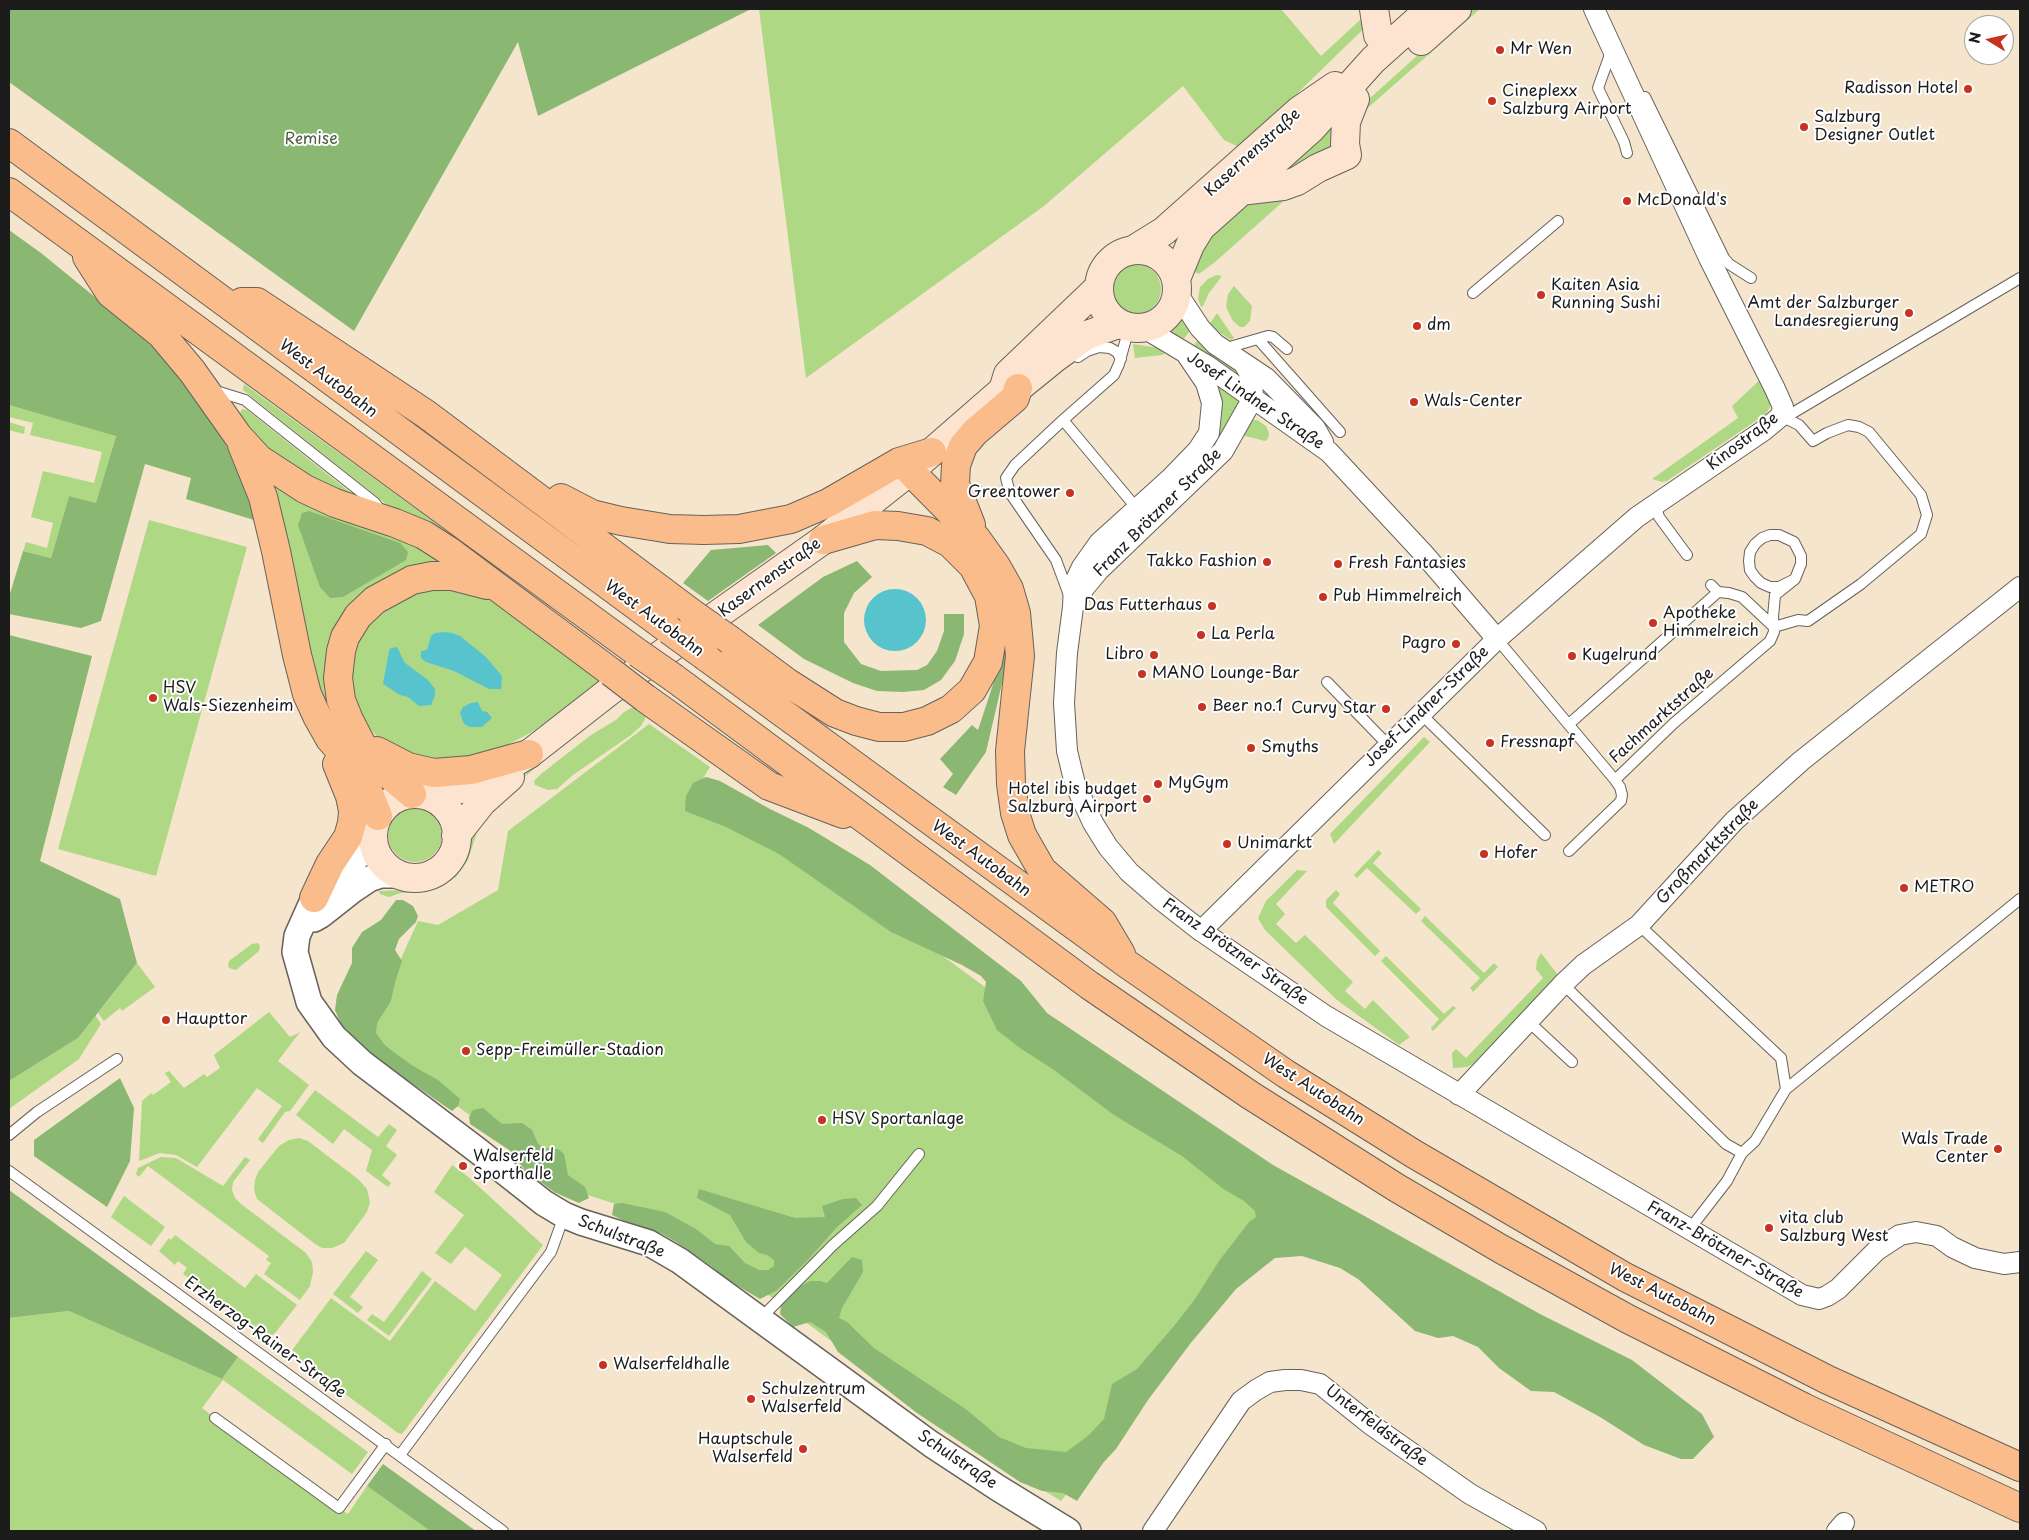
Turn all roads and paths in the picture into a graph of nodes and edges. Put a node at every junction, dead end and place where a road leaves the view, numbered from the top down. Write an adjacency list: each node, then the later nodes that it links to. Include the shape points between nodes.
1 (1430, 9): 5 (main road, Kasernenstraße)
2 (1457, 9): 8 (main road)
3 (1594, 9): 6 (street, Kinostraße)
4 (1400, 10): 5 (main road)
5 (1375, 34): 9 (main road, Kasernenstraße)
6 (1615, 55): 7 (lane); 11 (lane, via 1598,88); 35 (street, Kinostraße, via 1709,258 1775,389)
7 (1645, 96): 17 (lane, via 1658,109 1729,254); 18 (lane, via 1724,258)
8 (1355, 99): 9 (main road); 12 (main road, via 1345,132 1348,155 1283,186)
9 (1306, 119): 12 (main road, Kasernenstraße); 16 (main road, Kasernenstraße, via 1164,231)
10 (9, 143): 23 (highway, West Autobahn)
11 (1627, 154)
12 (1240, 191): 20 (main road, Kasernenstraße, via 1201,227 1190,245)
13 (9, 192): 15 (highway)
14 (1558, 221): 22 (lane)
15 (78, 243): 32 (highway, via 110,293 161,334); 66 (highway, bridge)
16 (1135, 250): 20 (main road, via 1161,257 1170,267); 21 (main road, via 1124,252 1109,262)
17 (1746, 267)
18 (1751, 278)
19 (2020, 278): 35 (lane)
20 (1176, 286): 24 (main road, via 1172,310 1164,318 1155,325); 26 (street, Josef Lindner Straße, via 1200,328)
21 (1098, 288): 24 (main road, via 1103,308); 33 (main road, Kasernenstraße, via 1008,374)
22 (1473, 292)
23 (227, 302): 42 (highway, via 257,302 426,414); 76 (highway, West Autobahn, bridge, via 379,417)
24 (1130, 327): 28 (street, Josef Lindner Straße); 29 (lane); 33 (main road, Kasernenstraße, via 1087,335)
25 (1258, 339): 26 (lane); 27 (lane, via 1273,337); 37 (lane)
26 (1222, 349): 31 (street, Josef Lindner Straße)
27 (1287, 349)
28 (1187, 355): 34 (street, Josef Lindner Straße); 44 (street, Franz Brötzner Straße, via 1206,383 1212,403 1209,433 1198,450)
29 (1121, 358): 30 (lane, via 1110,348 1099,347); 36 (lane, via 1114,374)
30 (1070, 362)
31 (1244, 364): 34 (street, via 1252,377); 40 (street, Josef Lindner Straße, via 1266,378 1316,428)
32 (203, 387): 38 (highway); 45 (lane, via 245,400 375,503)
33 (1021, 387): 39 (main road, Kasernenstraße); 46 (highway, via 1015,398 963,446 956,465 955,484)
34 (1253, 398): 40 (street, Josef Lindner Straße); 52 (street, Franz Brötzner Straße, via 1223,451)
35 (1784, 417): 43 (street, Kinostraße); 54 (lane, via 1799,424 1813,441 1827,432 1848,426 1868,432 1921,495 1927,515 1921,534 1843,597 1808,620)
36 (1063, 420): 44 (lane); 53 (lane, via 1015,465 1006,478 1010,493 1056,560)
37 (1340, 432)
38 (238, 436): 45 (highway, via 259,459 305,489); 60 (highway, via 263,497 308,694)
39 (932, 452): 41 (main road, Kasernenstraße); 42 (highway, via 899,462 828,503 791,519 739,528 670,529 621,521 592,514)
40 (1329, 452): 55 (street, Josef-Lindner-Straße, via 1423,552)
41 (910, 471): 46 (highway); 47 (main road, Kasernenstraße)
42 (514, 478): 47 (highway, bridge, via 693,614 835,713 879,726 904,727 951,709 972,690 988,662 994,626 988,596 973,566 950,543 927,532 898,526 875,525)
43 (1655, 503): 48 (lane, via 1659,517); 55 (street, Kinostraße)
44 (1138, 508): 52 (lane, via 1140,519 1101,556 1085,579); 53 (street, Franz Brötzner Straße, via 1099,543 1082,567 1074,584)
45 (386, 520): 51 (highway, via 424,535)
46 (976, 538): 76 (highway, via 1009,589 1016,613 1020,656 1010,751 1015,813 1022,835 1042,870 1102,922)
47 (823, 540): 62 (main road, Kasernenstraße, via 605,695)
48 (1687, 555)
49 (1794, 579): 49 (lane, via 1801,564 1794,542 1779,535 1770,535 1755,544 1749,561 1755,578 1770,587 1779,587); 54 (lane, Fachmarktstraße, via 1775,595)
50 (2020, 587): 74 (street, Großmarktstraße, via 1801,761 1734,821)
51 (497, 588): 59 (highway, via 452,576 412,580 375,600 358,616 343,644 338,678 341,700); 66 (highway, bridge, via 768,786)
52 (1084, 588): 53 (street, Franz Brötzner Straße)
53 (1073, 607): 75 (street, Franz Brötzner Straße, via 1064,703 1067,751 1075,784 1093,823 1129,872)
54 (1774, 627): 58 (lane, via 1742,598 1715,588); 63 (lane, Fachmarktstraße, via 1770,641)
55 (1497, 639): 57 (street, Josef-Lindner-Straße); 58 (lane, Fachmarktstraße)
56 (1327, 682): 61 (lane)
57 (1421, 714): 61 (street, Josef-Lindner-Straße); 68 (lane)
58 (1569, 724): 63 (lane, Fachmarktstraße)
59 (358, 736): 62 (highway, via 408,767 434,773 471,770); 64 (highway, via 374,762)
60 (330, 739): 65 (highway, via 362,776); 71 (highway, via 350,796 352,823 348,837 330,864)
61 (1388, 745): 75 (street, Josef-Lindner-Straße)
62 (529, 754): 64 (main road, Kasernenstraße, via 478,784 446,793); 67 (main road, Kasernenstraße, via 514,773 482,802)
63 (1615, 780): 69 (lane, via 1620,787 1621,801)
64 (419, 794): 65 (main road, Kasernenstraße, via 392,801); 67 (main road, via 438,801 448,810)
65 (376, 822): 70 (main road, via 373,842 378,856); 71 (street, Kasernenstraße, via 365,849)
66 (875, 826): 95 (highway, via 1089,985 1250,1095 1397,1188 1628,1319 1805,1408)
67 (456, 835): 70 (main road, Kasernenstraße, via 452,854 439,870 420,877)
68 (1545, 836)
69 (1569, 851)
70 (399, 875): 73 (street, Kasernenstraße, via 369,879 321,915)
71 (314, 898): 73 (street, Kasernenstraße)
72 (2020, 899): 81 (lane)
73 (302, 924): 87 (street, Schulstraße, via 295,952 302,981 309,1002 334,1037 362,1063)
74 (1639, 925): 77 (street, Großmarktstraße, via 1583,965); 81 (lane, via 1781,1058)
75 (1201, 932): 82 (street, Franz Brötzner Straße, via 1326,1016)
76 (1127, 964): 94 (highway, West Autobahn, via 1286,1074 1551,1236 1828,1380)
77 (1563, 984): 78 (street, Großmarktstraße); 85 (lane, via 1726,1144)
78 (1528, 1022): 80 (lane); 82 (street, Großmarktstraße)
79 (117, 1059): 83 (lane, via 37,1112)
80 (1572, 1062)
81 (1786, 1089): 85 (lane, via 1755,1141)
82 (1458, 1095): 88 (street, Franz-Brötzner-Straße)
83 (9, 1135)
84 (919, 1154): 90 (lane, via 877,1206 833,1245)
85 (1742, 1154): 88 (lane, via 1727,1180)
86 (9, 1171): 92 (lane, Erzherzog-Rainer-Straße)
87 (564, 1215): 90 (street, Schulstraße, via 665,1252); 93 (lane, via 551,1252)
88 (1689, 1230): 89 (street, Franz-Brötzner-Straße, via 1810,1298 1819,1299 1838,1289 1877,1250 1908,1233 1937,1236 1975,1258)
89 (2019, 1264)
90 (760, 1319): 97 (street, Schulstraße, via 931,1444)
91 (215, 1418): 92 (lane, via 339,1508)
92 (386, 1444): 93 (lane, Erzherzog-Rainer-Straße)
93 (400, 1455): 96 (lane, Erzherzog-Rainer-Straße)
94 (2020, 1467)
95 (2020, 1508)
96 (503, 1531)
97 (1068, 1531)
98 (1153, 1531): 99 (street, Unterfeldstraße, via 1241,1401 1270,1382 1302,1380 1320,1384 1370,1424 1470,1494)
99 (1536, 1531)

